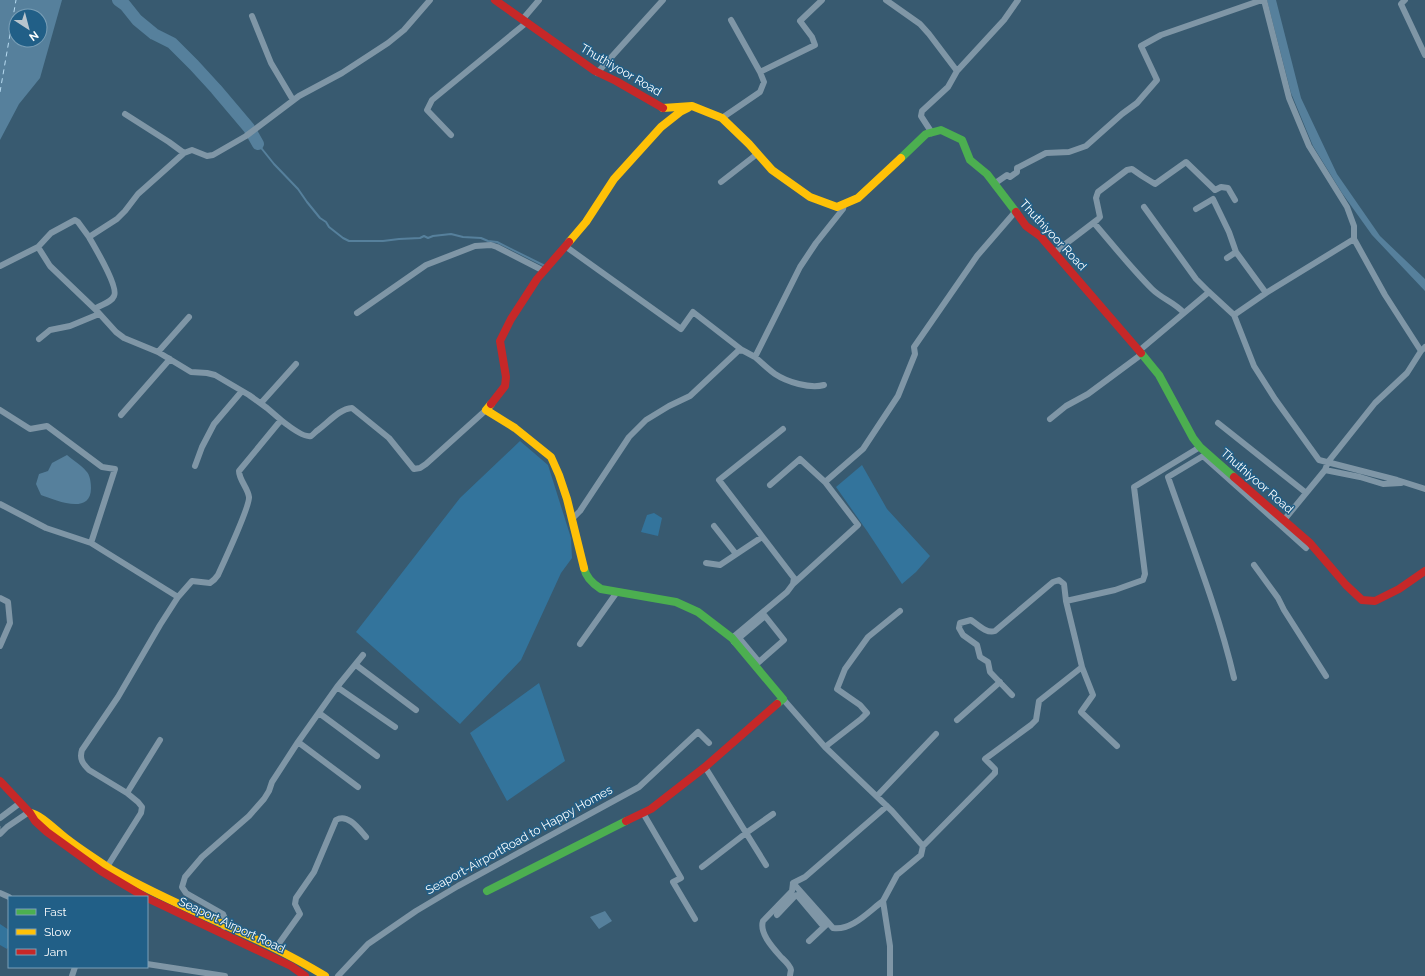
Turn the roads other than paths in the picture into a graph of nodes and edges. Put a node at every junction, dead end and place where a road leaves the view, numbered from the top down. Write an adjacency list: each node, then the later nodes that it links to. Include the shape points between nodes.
1 (430, 0): 17 (street, via 404,30 388,43 342,73)
2 (495, 0): 12 (main road, Thuthiyoor Road)
3 (539, 0): 12 (street)
4 (663, 0): 16 (street)
5 (822, 0): 15 (street, via 800,21 815,45)
6 (886, 0): 14 (street, via 920,24)
7 (1018, 0): 14 (street, via 1004,20)
8 (1263, 0): 26 (street, via 1161,36 1141,46 1158,80 1137,103 1086,146 1069,152 1046,153 1017,168 1017,172 1010,177 1007,175); 34 (street, via 1289,98 1309,146 1347,208 1354,226)
9 (1405, 0): 13 (street, via 1401,4)
10 (252, 16): 17 (street, via 271,63)
11 (731, 20): 15 (street)
12 (524, 22): 16 (main road, Thuthiyoor Road); 22 (street, via 432,100 426,110)
13 (1425, 55)
14 (957, 71): 21 (street, via 948,87 922,111 921,116)
15 (760, 72): 20 (street, via 764,82 760,92)
16 (597, 73): 18 (main road, Thuthiyoor Road, via 663,108)
17 (293, 100): 23 (street, via 258,128 213,155 207,156 192,150)
18 (692, 106): 20 (main road, Thuthiyoor Road); 35 (main road, via 661,127 614,179 586,222)
19 (125, 114): 23 (street)
20 (722, 118): 24 (main road, Thuthiyoor Road)
21 (932, 133): 26 (main road, Thuthiyoor Road, via 941,130 962,140 970,160 987,174); 28 (main road, via 926,134 858,198)
22 (451, 135)
23 (184, 153): 33 (street, via 142,190 117,219)
24 (757, 154): 25 (street); 28 (main road, Thuthiyoor Road, via 772,170 810,197 837,207)
25 (721, 182)
26 (994, 184): 31 (main road, Thuthiyoor Road)
27 (1235, 200): 32 (street, via 1228,188 1221,187 1215,190 1186,162 1155,184 1132,169 1098,192 1096,198 1100,217)
28 (844, 204): 54 (street, via 843,209 800,267)
29 (1144, 207): 42 (street, via 1184,264)
30 (1196, 209): 38 (street, via 1213,199)
31 (1015, 212): 37 (main road, Thuthiyoor Road, via 1026,226); 71 (street, via 977,256 914,347 915,354 898,396 863,449)
32 (1094, 223): 37 (street); 46 (street, via 1140,277 1155,292 1178,305)
33 (89, 237): 36 (street, via 75,220 51,233); 44 (street, via 116,291 112,300 96,308)
34 (1354, 239): 43 (street); 50 (street, via 1385,294)
35 (565, 246): 41 (main road); 51 (street, via 681,329 693,312)
36 (38, 247): 40 (street); 44 (street, via 50,266)
37 (1055, 252): 53 (main road, Thuthiyoor Road)
38 (1236, 252): 39 (street); 43 (street)
39 (1227, 258)
40 (0, 266)
41 (544, 271): 45 (street, via 491,245 475,246 426,265); 61 (main road, via 511,319 500,341 505,386)
42 (1209, 292): 46 (street); 47 (street)
43 (1266, 293): 47 (street)
44 (98, 313): 49 (street, via 70,326 50,330); 52 (street, via 124,338)
45 (357, 313)
46 (1184, 313): 53 (street)
47 (1234, 315): 68 (street, via 1254,366 1275,399 1319,460)
48 (189, 316): 52 (street)
49 (39, 339)
50 (1423, 349): 68 (street, via 1407,373 1375,403)
51 (742, 350): 54 (street); 77 (street, via 733,355 690,396 646,420 629,437 580,511)
52 (158, 352): 55 (street)
53 (1141, 352): 63 (street, via 1088,394 1066,406); 67 (main road, Thuthiyoor Road, via 1159,375)
54 (755, 357): 57 (street, via 787,380 817,387)
55 (170, 359): 58 (street, via 191,372 215,374); 62 (street)
56 (296, 364): 59 (street)
57 (824, 386)
58 (242, 391): 59 (street); 69 (street, via 214,424)
59 (261, 403): 64 (street)
60 (0, 410): 81 (street, via 30,428 47,426 102,466 115,469)
61 (486, 410): 64 (street, via 426,464 414,469 390,438 352,408 346,408 311,436 302,434); 77 (main road, via 515,428 550,457 559,475)
62 (121, 415)
63 (1050, 419)
64 (281, 420): 89 (street, via 239,471 249,501 217,575 210,584 192,581)
65 (1218, 423): 75 (street)
66 (783, 429): 80 (street, via 719,480)
67 (1200, 447): 78 (main road, Thuthiyoor Road); 91 (street, via 1134,487 1145,574 1143,580 1115,590)
68 (1328, 462): 70 (street); 72 (street)
69 (195, 466)
70 (1325, 470): 72 (street, via 1383,484); 75 (street)
71 (825, 482): 73 (street, via 800,459); 87 (street, via 858,525)
72 (1405, 482): 74 (street)
73 (770, 485)
74 (1425, 489)
75 (1305, 492): 78 (street)
76 (0, 504): 81 (street, via 46,528)
77 (572, 519): 88 (main road, via 585,572 593,584 601,589)
78 (1284, 520): 82 (main road, Thuthiyoor Road)
79 (714, 526): 83 (street)
80 (762, 536): 83 (street); 87 (street, via 794,578)
81 (91, 543): 89 (street)
82 (1310, 544): 86 (main road, Thuthiyoor Road, via 1362,600 1375,601 1399,589); 100 (street, via 1306,548 1203,456 1168,477 1209,593)
83 (736, 554): 84 (street, via 720,565)
84 (706, 563)
85 (1254, 565): 99 (street, via 1278,598)
86 (1425, 571)
87 (793, 584): 93 (street)
88 (617, 592): 93 (main road, via 676,602 698,612); 94 (street)
89 (178, 597): 119 (street, via 80,755 83,764 89,770)
90 (0, 598): 95 (street, via 8,602 10,623)
91 (1066, 600): 98 (street); 101 (street, via 1064,584 1059,580 1053,582 991,632 971,620 960,623 959,628 963,635 977,645 980,657 988,662 990,672)
92 (900, 611): 113 (street, via 868,637 845,669 837,689 860,704 867,713)
93 (735, 639): 93 (street, via 765,616 784,640 759,662); 104 (main road)
94 (580, 644)
95 (0, 646)
96 (363, 656): 97 (street)
97 (356, 664): 102 (street); 105 (street)
98 (1082, 667): 114 (street, via 1093,695 1081,712); 130 (street, via 1039,701 1036,720 1031,725 985,759 995,773)
99 (1326, 676)
100 (1234, 678)
101 (1000, 682): 103 (street); 107 (street)
102 (337, 688): 106 (street); 108 (street)
103 (1012, 695)
104 (783, 699): 113 (street); 116 (main road)
105 (416, 710)
106 (319, 713): 111 (street); 115 (street)
107 (958, 720)
108 (395, 727)
109 (936, 734): 120 (street)
110 (160, 740): 119 (street)
111 (298, 742): 118 (street); 141 (street, via 258,806 202,857 185,877 182,887 186,893 223,914 226,921)
112 (709, 743): 151 (street, Seaport-AirportRoad to Happy Homes, via 698,732 639,786 416,912 368,944)
113 (825, 746): 120 (street)
114 (1117, 746)
115 (377, 756)
116 (705, 767): 124 (main road); 128 (street)
117 (0, 781): 121 (main road)
118 (358, 787)
119 (126, 792): 133 (street, via 142,807 141,813)
120 (877, 796): 122 (street)
121 (20, 803): 123 (main road); 126 (street)
122 (887, 806): 130 (street); 134 (street, via 805,877)
123 (30, 812): 127 (street); 133 (main road, via 36,814); 133 (main road, Seaport Airport Road, via 33,819 56,839)
124 (643, 813): 135 (main road); 140 (street, via 681,878 673,882)
125 (773, 814): 128 (street)
126 (0, 818)
127 (3, 830)
128 (746, 833): 131 (street); 132 (street)
129 (366, 837): 145 (street, via 349,820 336,820 314,872 296,898 300,914)
130 (923, 846): 138 (street, via 921,855 897,875)
131 (766, 865)
132 (702, 867)
133 (105, 869): 136 (main road, Seaport Airport Road); 141 (main road)
134 (793, 883): 142 (street); 152 (street, via 792,891 762,925 774,949 790,969)
135 (487, 892)
136 (145, 896)
137 (148, 898): 143 (main road, Seaport Airport Road)
138 (883, 901): 142 (street, via 852,924 840,929); 153 (street, via 890,946)
139 (777, 915): 142 (street, via 797,895)
140 (695, 919)
141 (224, 925): 143 (street); 150 (main road, via 273,947)
142 (826, 925): 144 (street)
143 (222, 934): 149 (main road, Seaport Airport Road, via 291,966)
144 (809, 941)
145 (280, 942)
146 (148, 964): 147 (street)
147 (187, 973): 148 (street)
148 (224, 976)
149 (305, 976)
150 (326, 976)
151 (338, 976)
152 (790, 976)
153 (890, 976)

